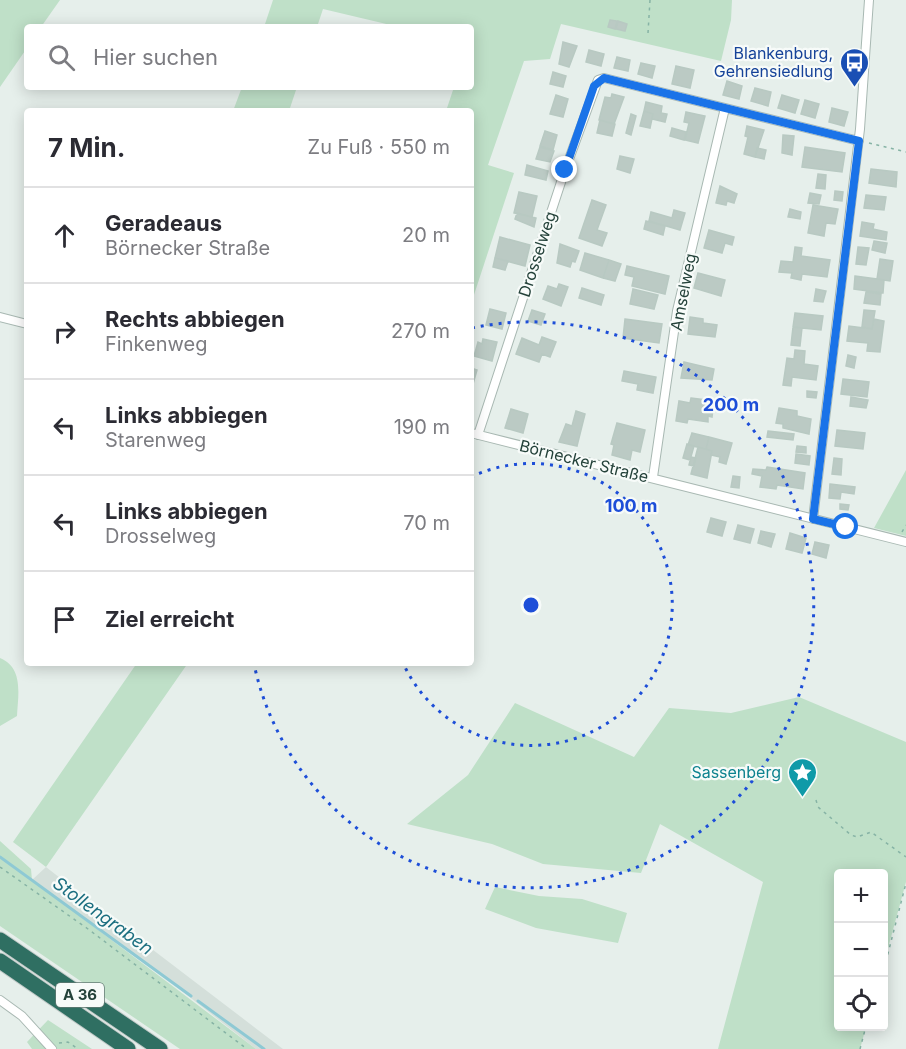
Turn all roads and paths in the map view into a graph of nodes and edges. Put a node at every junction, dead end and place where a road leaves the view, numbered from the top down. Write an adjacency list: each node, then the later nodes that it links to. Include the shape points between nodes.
1 (650, 0): 3 (path)
2 (869, 0): 5 (street)
3 (648, 33)
4 (725, 108): 5 (street); 9 (street, Drosselweg, via 604,78 594,86); 10 (street, Amselweg, via 677,311)
5 (859, 141): 6 (path); 11 (street)
6 (906, 152)
7 (0, 317): 8 (street)
8 (24, 323)
9 (474, 434): 10 (street, Börnecker Straße)
10 (653, 477): 11 (street, Börnecker Straße)
11 (813, 519): 12 (street, Börnecker Straße)
12 (906, 542)
13 (816, 800): 14 (path, via 818,807 850,835 871,832)
14 (906, 857)
15 (0, 867): 26 (path)
16 (906, 883): 18 (path)
17 (0, 940): 25 (highway, A 36)
18 (888, 953)
19 (0, 961): 24 (highway, A 36)
20 (0, 1000): 22 (street, via 22,1016)
21 (865, 1031): 27 (path)
22 (51, 1048): 23 (path, via 68,1042)
23 (78, 1049)
24 (128, 1049)
25 (160, 1049)
26 (247, 1049)
27 (860, 1049)

